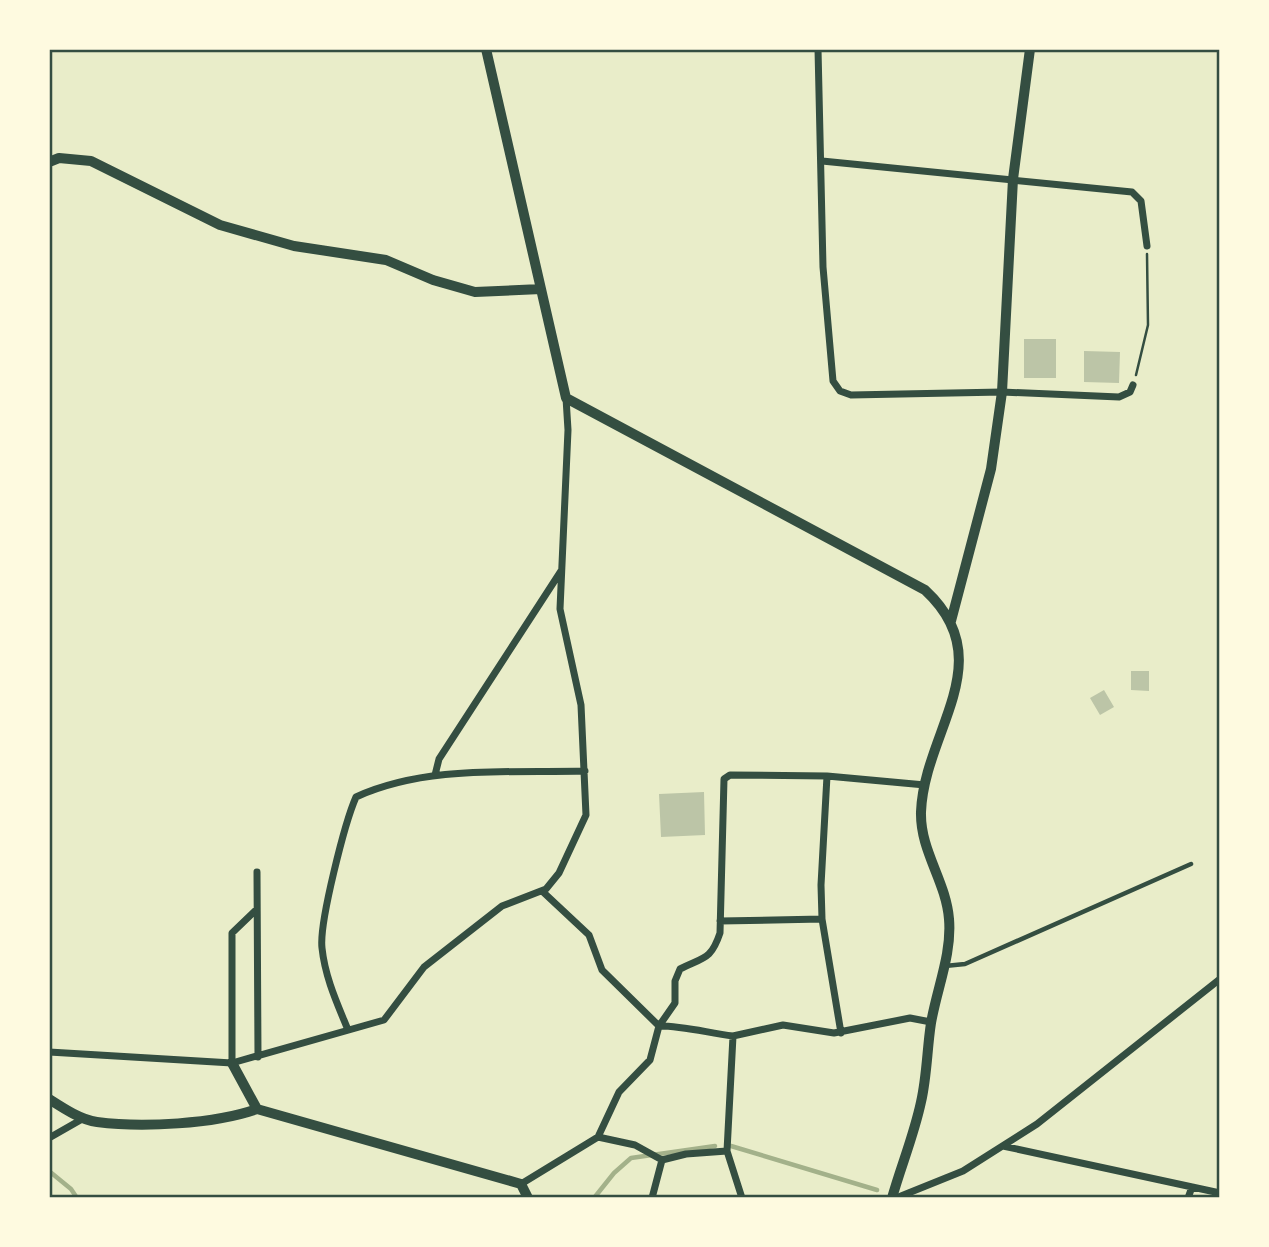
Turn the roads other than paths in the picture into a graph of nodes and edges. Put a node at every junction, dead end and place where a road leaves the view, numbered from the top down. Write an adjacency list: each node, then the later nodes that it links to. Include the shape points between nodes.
1 (486, 49): 8 (street)
2 (818, 49): 4 (street)
3 (1030, 49): 6 (street)
4 (822, 161): 6 (street); 10 (street, via 823,267 833,381 840,391)
5 (49, 162): 8 (street, via 59,158 91,161 220,225 293,246 386,260 475,292)
6 (1013, 179): 7 (street, via 1132,192 1141,201); 10 (street)
7 (1147, 246)
8 (541, 289): 11 (street)
9 (1133, 385): 10 (street, via 1119,397)
10 (1002, 392): 13 (street, via 990,470)
11 (566, 398): 12 (street); 13 (street, via 925,590)
12 (562, 570): 14 (street, via 560,609 581,705); 15 (street, via 439,760)
13 (951, 621): 17 (street, via 960,658 958,677)
14 (585, 771): 15 (street); 20 (street, via 586,815 559,873)
15 (435, 775): 28 (street, via 381,786 356,797 346,820 321,944 325,972)
16 (827, 776): 17 (street); 22 (street); 23 (street, via 730,775 724,779)
17 (925, 785): 24 (street, via 923,835 949,918)
18 (1191, 864): 24 (lane, via 965,964)
19 (257, 872): 21 (street)
20 (542, 891): 27 (street, via 589,934 602,970); 28 (street, via 502,906 424,967 384,1020)
21 (257, 909): 32 (street); 33 (street, via 232,933)
22 (822, 919): 23 (street); 29 (street)
23 (720, 921): 27 (street, via 718,941 708,957 680,969 675,981 676,1003)
24 (944, 966): 26 (street)
25 (1220, 979): 39 (street)
26 (931, 1022): 29 (street, via 910,1018); 49 (street, via 921,1104)
27 (659, 1026): 30 (street, via 686,1026); 37 (street, via 650,1060 619,1093)
28 (348, 1030): 32 (street)
29 (841, 1033): 30 (street, via 783,1025)
30 (733, 1036): 40 (street)
31 (49, 1052): 33 (street)
32 (258, 1057): 33 (street)
33 (232, 1063): 35 (street)
34 (49, 1099): 36 (street)
35 (257, 1109): 36 (street, via 183,1123); 42 (street)
36 (84, 1118): 38 (street)
37 (598, 1137): 41 (street, via 635,1144); 42 (street)
38 (49, 1138)
39 (1003, 1146): 43 (street); 45 (street)
40 (727, 1151): 41 (street); 48 (street)
41 (659, 1159): 47 (street)
42 (522, 1184): 46 (street)
43 (1192, 1187): 44 (street); 50 (street)
44 (1220, 1193)
45 (912, 1195): 49 (street)
46 (528, 1198)
47 (652, 1198)
48 (742, 1198)
49 (894, 1198)
50 (1188, 1198)

